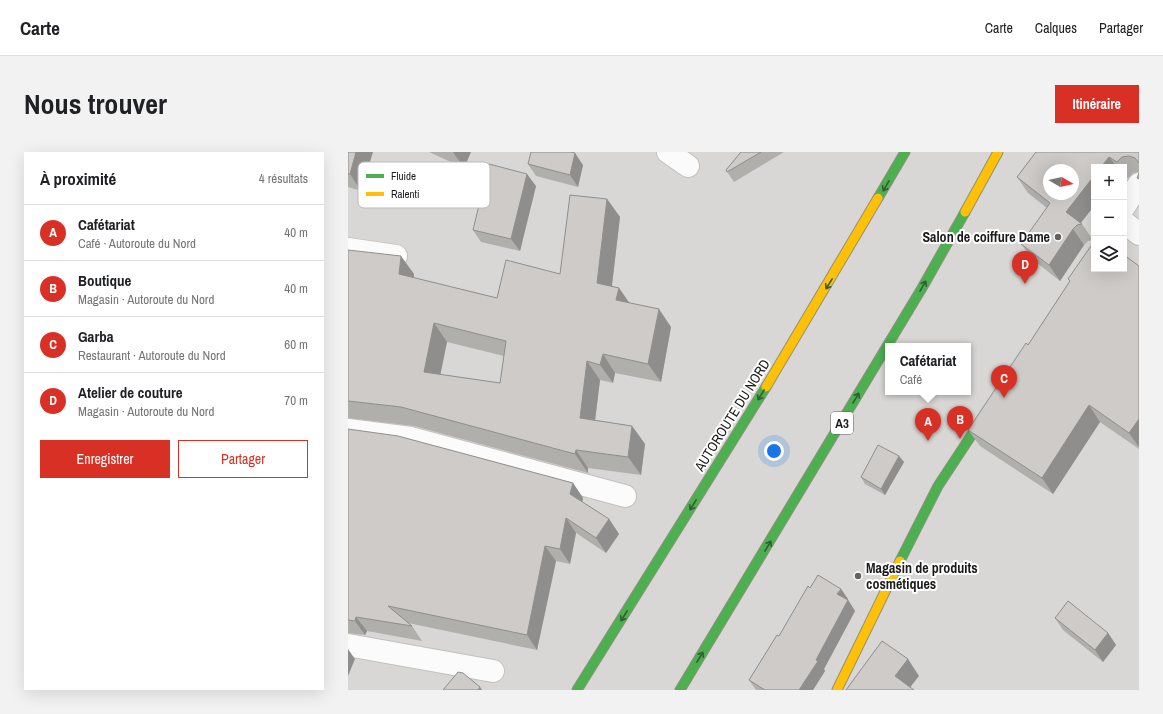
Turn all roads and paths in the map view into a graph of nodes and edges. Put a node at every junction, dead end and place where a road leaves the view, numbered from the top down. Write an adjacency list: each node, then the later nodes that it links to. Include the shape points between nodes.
1 (668, 152): 4 (street)
2 (905, 152): 18 (main road, AUTOROUTE DU NORD, one-way to 18, via 849,250)
3 (998, 152): 11 (main road, A3, one-way to 3)
4 (688, 166)
5 (1139, 184): 6 (street)
6 (1127, 202)
7 (1127, 224): 8 (street)
8 (1139, 234)
9 (348, 249): 10 (street)
10 (399, 257)
11 (889, 343)
12 (885, 349): 19 (main road, A3, one-way to 12)
13 (994, 401): 20 (main road, via 938,486)
14 (348, 430): 15 (street, via 411,438)
15 (625, 496)
16 (348, 645): 17 (street)
17 (493, 671)
18 (577, 690)
19 (680, 690)
20 (837, 690)

